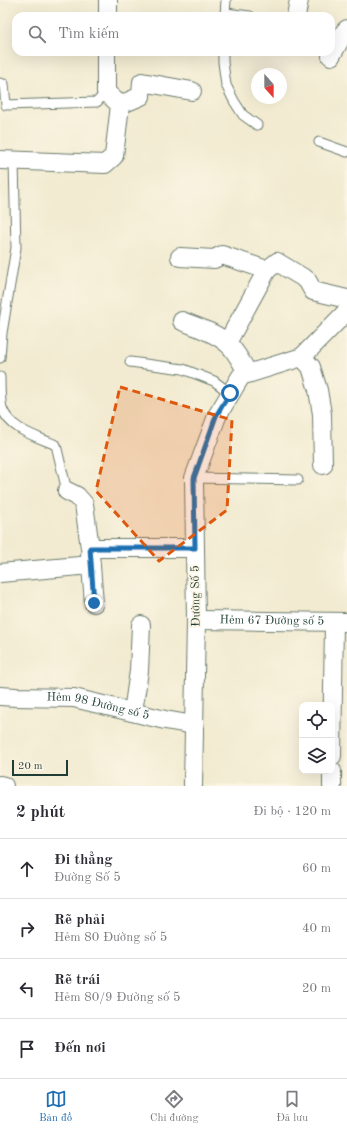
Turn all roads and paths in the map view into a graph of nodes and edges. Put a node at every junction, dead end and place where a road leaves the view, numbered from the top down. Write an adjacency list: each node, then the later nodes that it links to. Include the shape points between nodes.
1 (108, 0): 4 (street)
2 (226, 0): 5 (lane)
3 (299, 0): 6 (street)
4 (108, 12)
5 (226, 12)
6 (297, 12)
7 (347, 29): 8 (street)
8 (335, 49)
9 (106, 56): 13 (street)
10 (223, 56): 15 (lane, via 226,85 243,115)
11 (0, 83): 13 (lane, via 4,84 6,104 97,102)
12 (192, 91): 14 (street, via 142,82 141,96)
13 (106, 92): 14 (street)
14 (120, 105): 18 (street, via 114,156 105,164)
15 (257, 125)
16 (318, 142): 17 (lane)
17 (347, 152)
18 (7, 161): 26 (lane, via 16,248)
19 (180, 257): 20 (street, via 214,259 222,255)
20 (268, 270): 21 (street, via 277,262 307,280 313,291); 24 (street)
21 (347, 299)
22 (347, 311): 25 (street, Đường Số 5)
23 (182, 321): 24 (street)
24 (228, 343): 28 (street)
25 (302, 357): 28 (street, Đường Số 5); 31 (street, via 312,367 318,390 322,414)
26 (0, 358)
27 (130, 362): 30 (lane, via 184,369 214,381)
28 (248, 374): 30 (street, Đường Số 5, via 241,376)
29 (0, 377): 34 (lane, via 0,401 9,421 18,428 56,445)
30 (230, 393): 32 (street, Đường Số 5, via 216,416)
31 (323, 465)
32 (194, 478): 33 (lane); 35 (street, Đường Số 5)
33 (298, 480)
34 (66, 491): 36 (street, via 77,496 84,504)
35 (195, 548): 36 (street); 39 (street, Đường Số 5)
36 (91, 556): 37 (street); 38 (street)
37 (0, 573)
38 (94, 603)
39 (196, 620): 40 (street, Hẻm 67 Đường số 5); 44 (street, Đường Số 5)
40 (340, 623): 45 (street)
41 (141, 625): 43 (street, via 139,671)
42 (0, 696): 43 (street, Hẻm 98 Đường số 5, via 74,698)
43 (133, 712): 44 (street, Hẻm 98 Đường số 5)
44 (194, 726): 49 (street, Đường Số 5)
45 (333, 738)
46 (332, 774): 50 (street)
47 (0, 785): 48 (street)
48 (4, 786)
49 (193, 786)
50 (332, 786)

